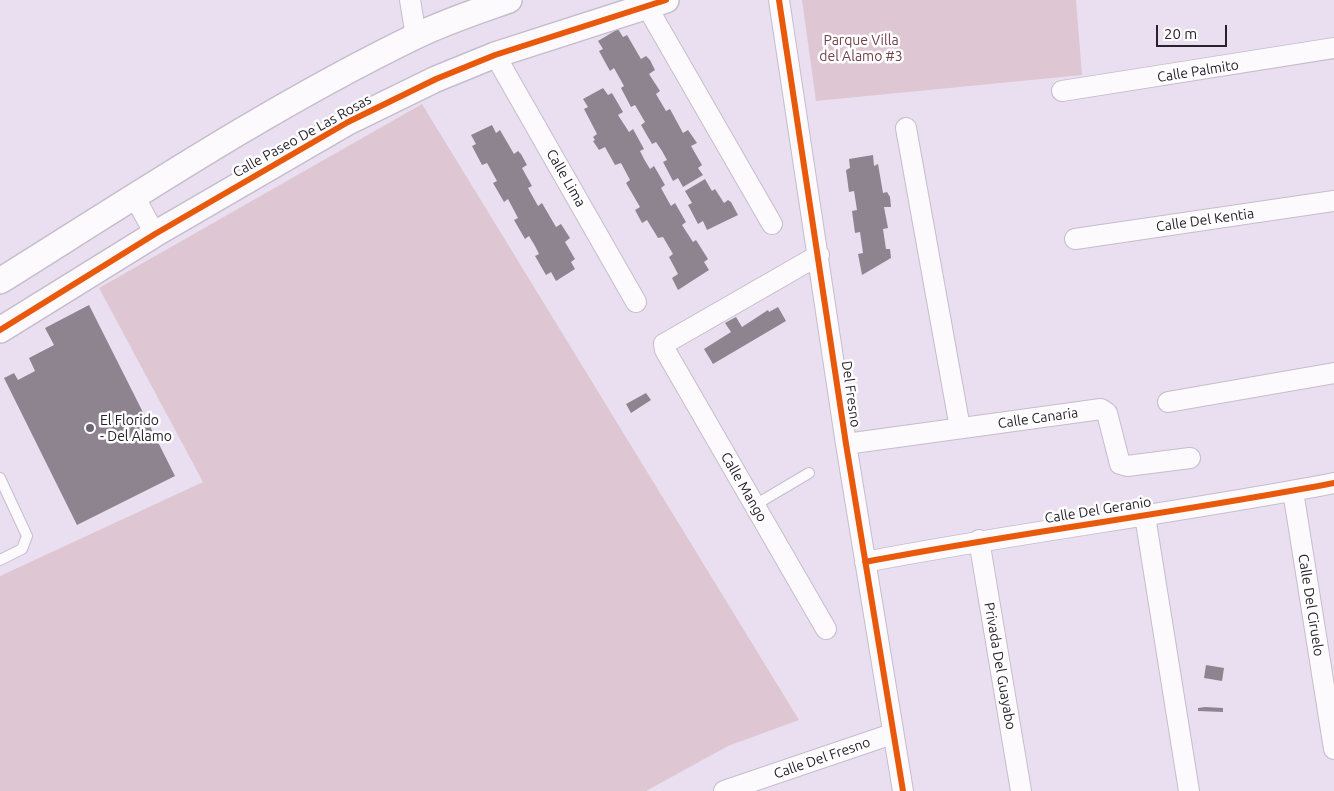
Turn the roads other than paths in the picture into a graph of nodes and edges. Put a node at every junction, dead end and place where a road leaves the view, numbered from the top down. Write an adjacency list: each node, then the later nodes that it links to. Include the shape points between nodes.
1 (410, 0): 5 (street)
2 (509, 0): 5 (street)
3 (779, 0): 15 (street, Del Fresno)
4 (656, 2): 7 (street, Calle Paseo De Las Rosas); 12 (street)
5 (416, 36): 10 (street, via 327,82)
6 (1334, 48): 8 (street, Calle Palmito)
7 (495, 55): 13 (street, Calle Paseo De Las Rosas, via 436,79 348,122); 17 (street, Calle Lima)
8 (1062, 91)
9 (906, 128): 21 (street)
10 (134, 196): 13 (street); 16 (street)
11 (1334, 201): 14 (street, Calle Del Kentia)
12 (772, 224)
13 (155, 234): 18 (street, Calle Paseo De Las Rosas)
14 (1075, 239)
15 (819, 254): 22 (street, Del Fresno); 28 (street, Calle Mango, via 664,344)
16 (0, 281)
17 (636, 302)
18 (0, 330)
19 (1334, 373): 20 (street)
20 (1168, 402)
21 (960, 428): 22 (street, Calle Canaria); 23 (street, Calle Canaria, via 1101,409 1107,414 1120,464 1127,466)
22 (846, 444): 32 (street, Del Fresno)
23 (1190, 458)
24 (809, 472): 28 (lane)
25 (0, 478): 31 (lane, via 27,536 22,549)
26 (1334, 484): 27 (street, Calle Del Geranio)
27 (1293, 491): 29 (street, Calle Del Geranio); 35 (street, Calle Del Ciruelo)
28 (755, 506): 33 (street, Calle Mango)
29 (1145, 516): 30 (street, Calle Del Geranio); 39 (street)
30 (979, 540): 32 (street, Calle Del Geranio); 38 (street, Privada Del Guayabo)
31 (0, 560)
32 (865, 562): 34 (street, Del Fresno)
33 (826, 629)
34 (892, 734): 36 (street, Calle Del Fresno); 37 (street, Del Fresno)
35 (1334, 749)
36 (724, 791)
37 (903, 791)
38 (1021, 791)
39 (1189, 791)

